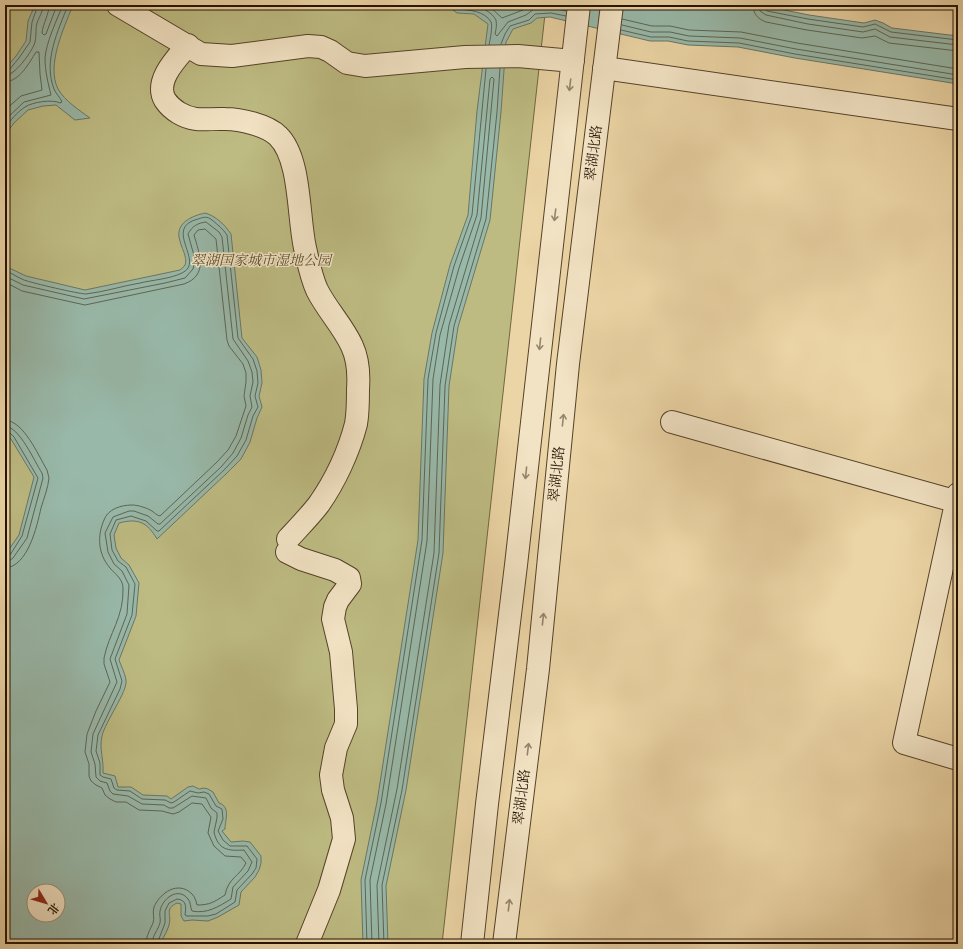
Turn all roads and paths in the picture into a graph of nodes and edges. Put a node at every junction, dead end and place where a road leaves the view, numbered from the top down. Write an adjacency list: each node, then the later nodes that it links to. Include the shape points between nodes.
1 (118, 5): 4 (street)
2 (579, 5): 5 (street)
3 (612, 5): 6 (street, 翠湖北路)
4 (188, 45): 5 (street, via 201,54 232,56 308,46 321,47 347,63 365,66 465,57 518,56); 11 (street, via 172,64 164,80 162,90 165,100 188,118 243,121 262,126 278,135 290,156 298,192 305,248 314,282 327,307 345,332 357,359 356,423 346,451 332,482 287,546 301,559 335,570 349,578 350,584 338,600 333,619 341,652 346,724 336,748 331,775 342,818 344,839 329,890)
5 (573, 61): 12 (street, one-way to 12)
6 (604, 68): 7 (street); 13 (street, 翠湖北路, one-way to 6, via 538,669 568,364)
7 (958, 119)
8 (672, 422): 9 (street)
9 (957, 500): 10 (street, via 904,743)
10 (958, 759)
11 (307, 944)
12 (472, 944)
13 (504, 944)

